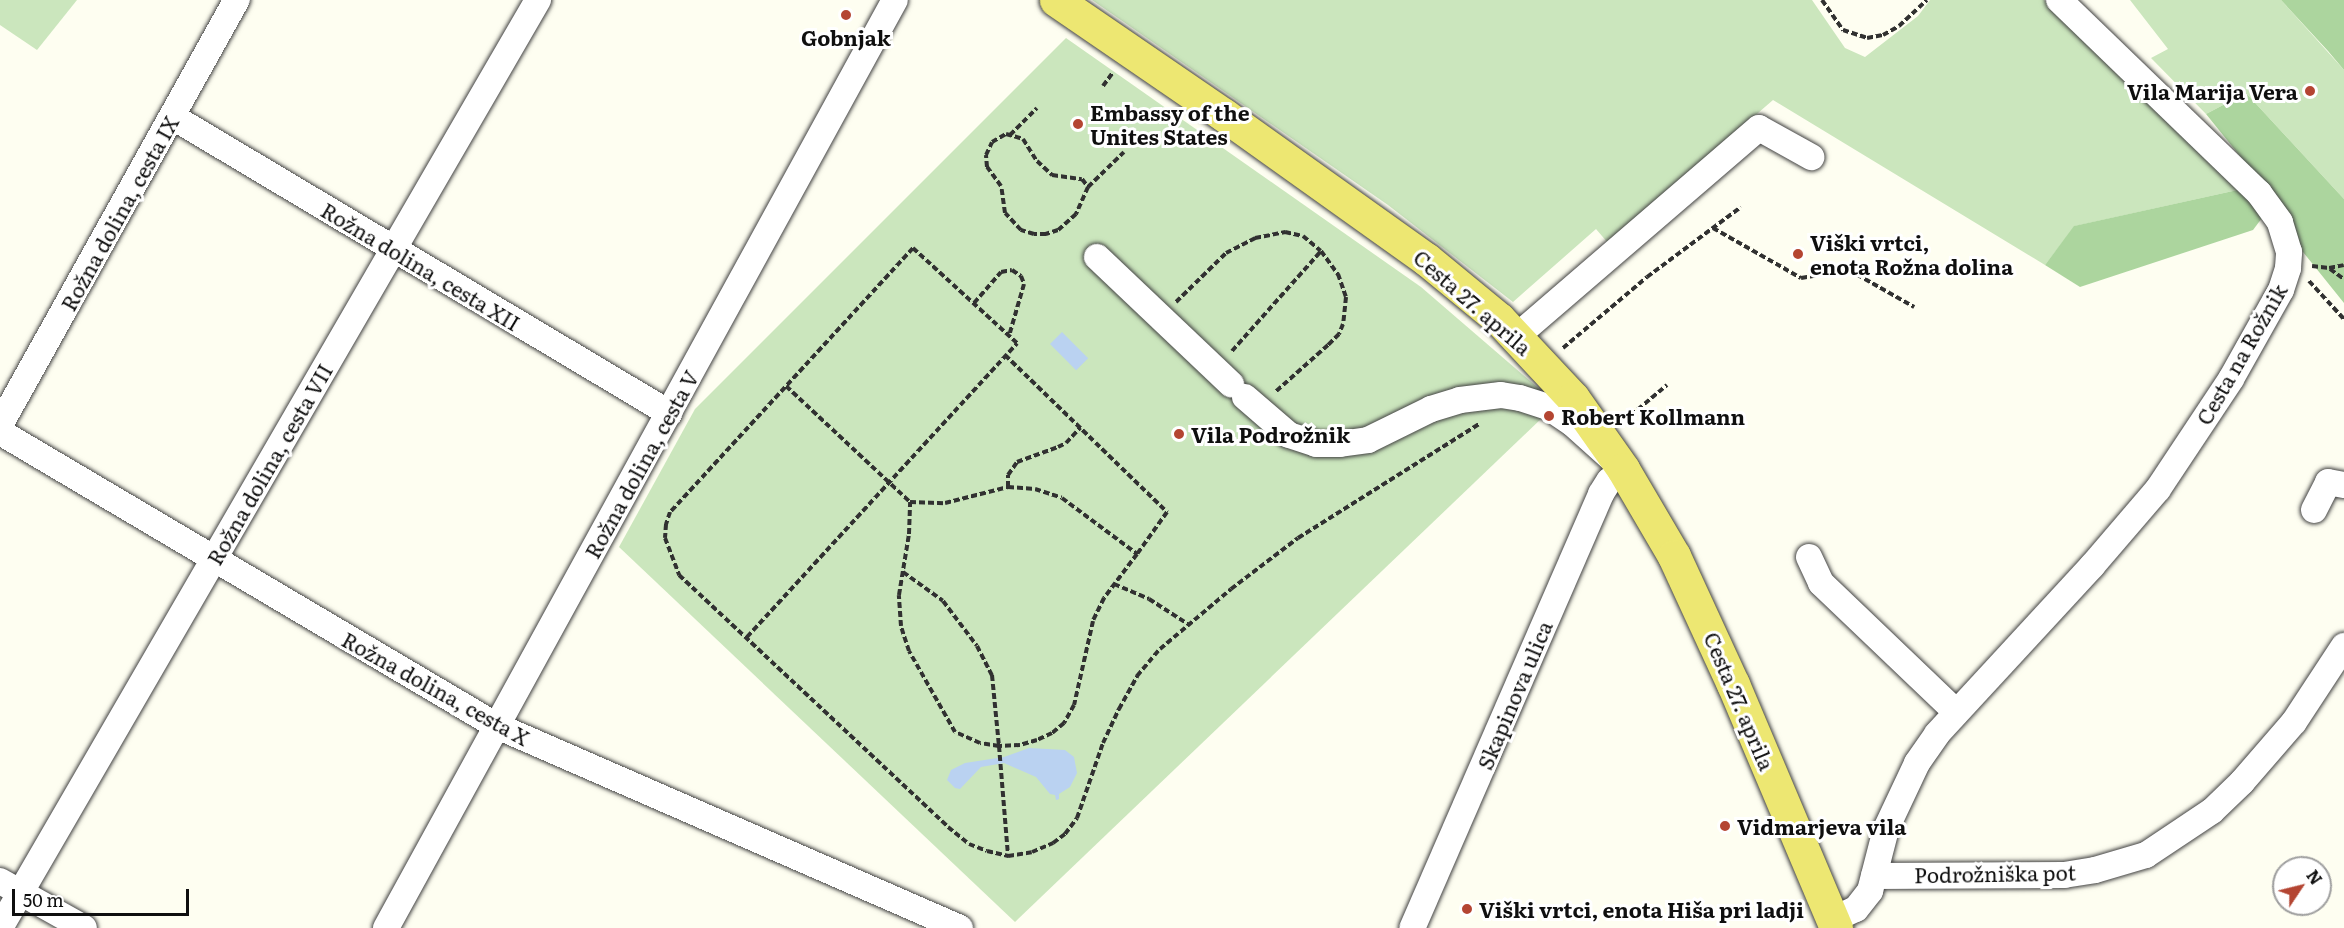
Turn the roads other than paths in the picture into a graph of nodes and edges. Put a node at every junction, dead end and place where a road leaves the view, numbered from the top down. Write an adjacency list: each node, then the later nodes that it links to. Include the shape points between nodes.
1 (237, 0): 6 (street, Rožna dolina, cesta IX)
2 (538, 0): 8 (street, Rožna dolina, cesta VII)
3 (895, 0): 11 (street, Rožna dolina, cesta V)
4 (1056, 0): 10 (main road, Cesta 27. aprila, via 1347,201 1470,294)
5 (2059, 0): 20 (street, Cesta na Rožnik, via 2259,193 2280,222 2289,252 2288,268 2281,290 2231,379 2158,489)
6 (173, 117): 8 (street, Rožna dolina, cesta XII); 12 (street, Rožna dolina, cesta IX)
7 (1810, 156): 10 (street, via 1760,128)
8 (394, 250): 11 (street, Rožna dolina, cesta XII); 18 (street, Rožna dolina, cesta VII)
9 (1097, 257): 14 (street, via 1288,435 1317,444 1368,440 1431,409 1460,400 1501,395 1548,407)
10 (1517, 336): 14 (main road, Cesta 27. aprila, via 1587,416)
11 (669, 413): 21 (street, Rožna dolina, cesta V)
12 (0, 425)
13 (0, 432): 18 (street, Rožna dolina, cesta X)
14 (1623, 469): 24 (main road, Cesta 27. aprila, via 1674,556 1709,628); 29 (street, Skapinova ulica, via 1601,494)
15 (2344, 485): 16 (street, via 2328,482)
16 (2314, 510)
17 (1809, 557): 20 (street, via 1821,584)
18 (214, 559): 21 (street, Rožna dolina, cesta X); 23 (street, Rožna dolina, cesta VII)
19 (2344, 646): 22 (street, Podrožniška pot, via 2294,722 2242,782 2211,811 2146,855 2064,875)
20 (1956, 712): 22 (street, Cesta na Rožnik, via 1917,763 1902,793 1886,829)
21 (496, 726): 25 (street, Rožna dolina, cesta X); 28 (street, Rožna dolina, cesta V)
22 (1874, 876): 24 (street, Cesta na Rožnik, via 1860,905)
23 (10, 886): 26 (street, Rožna dolina, cesta VII); 27 (street)
24 (1834, 924)
25 (951, 926)
26 (0, 928)
27 (84, 928)
28 (386, 928)
29 (1412, 928)

